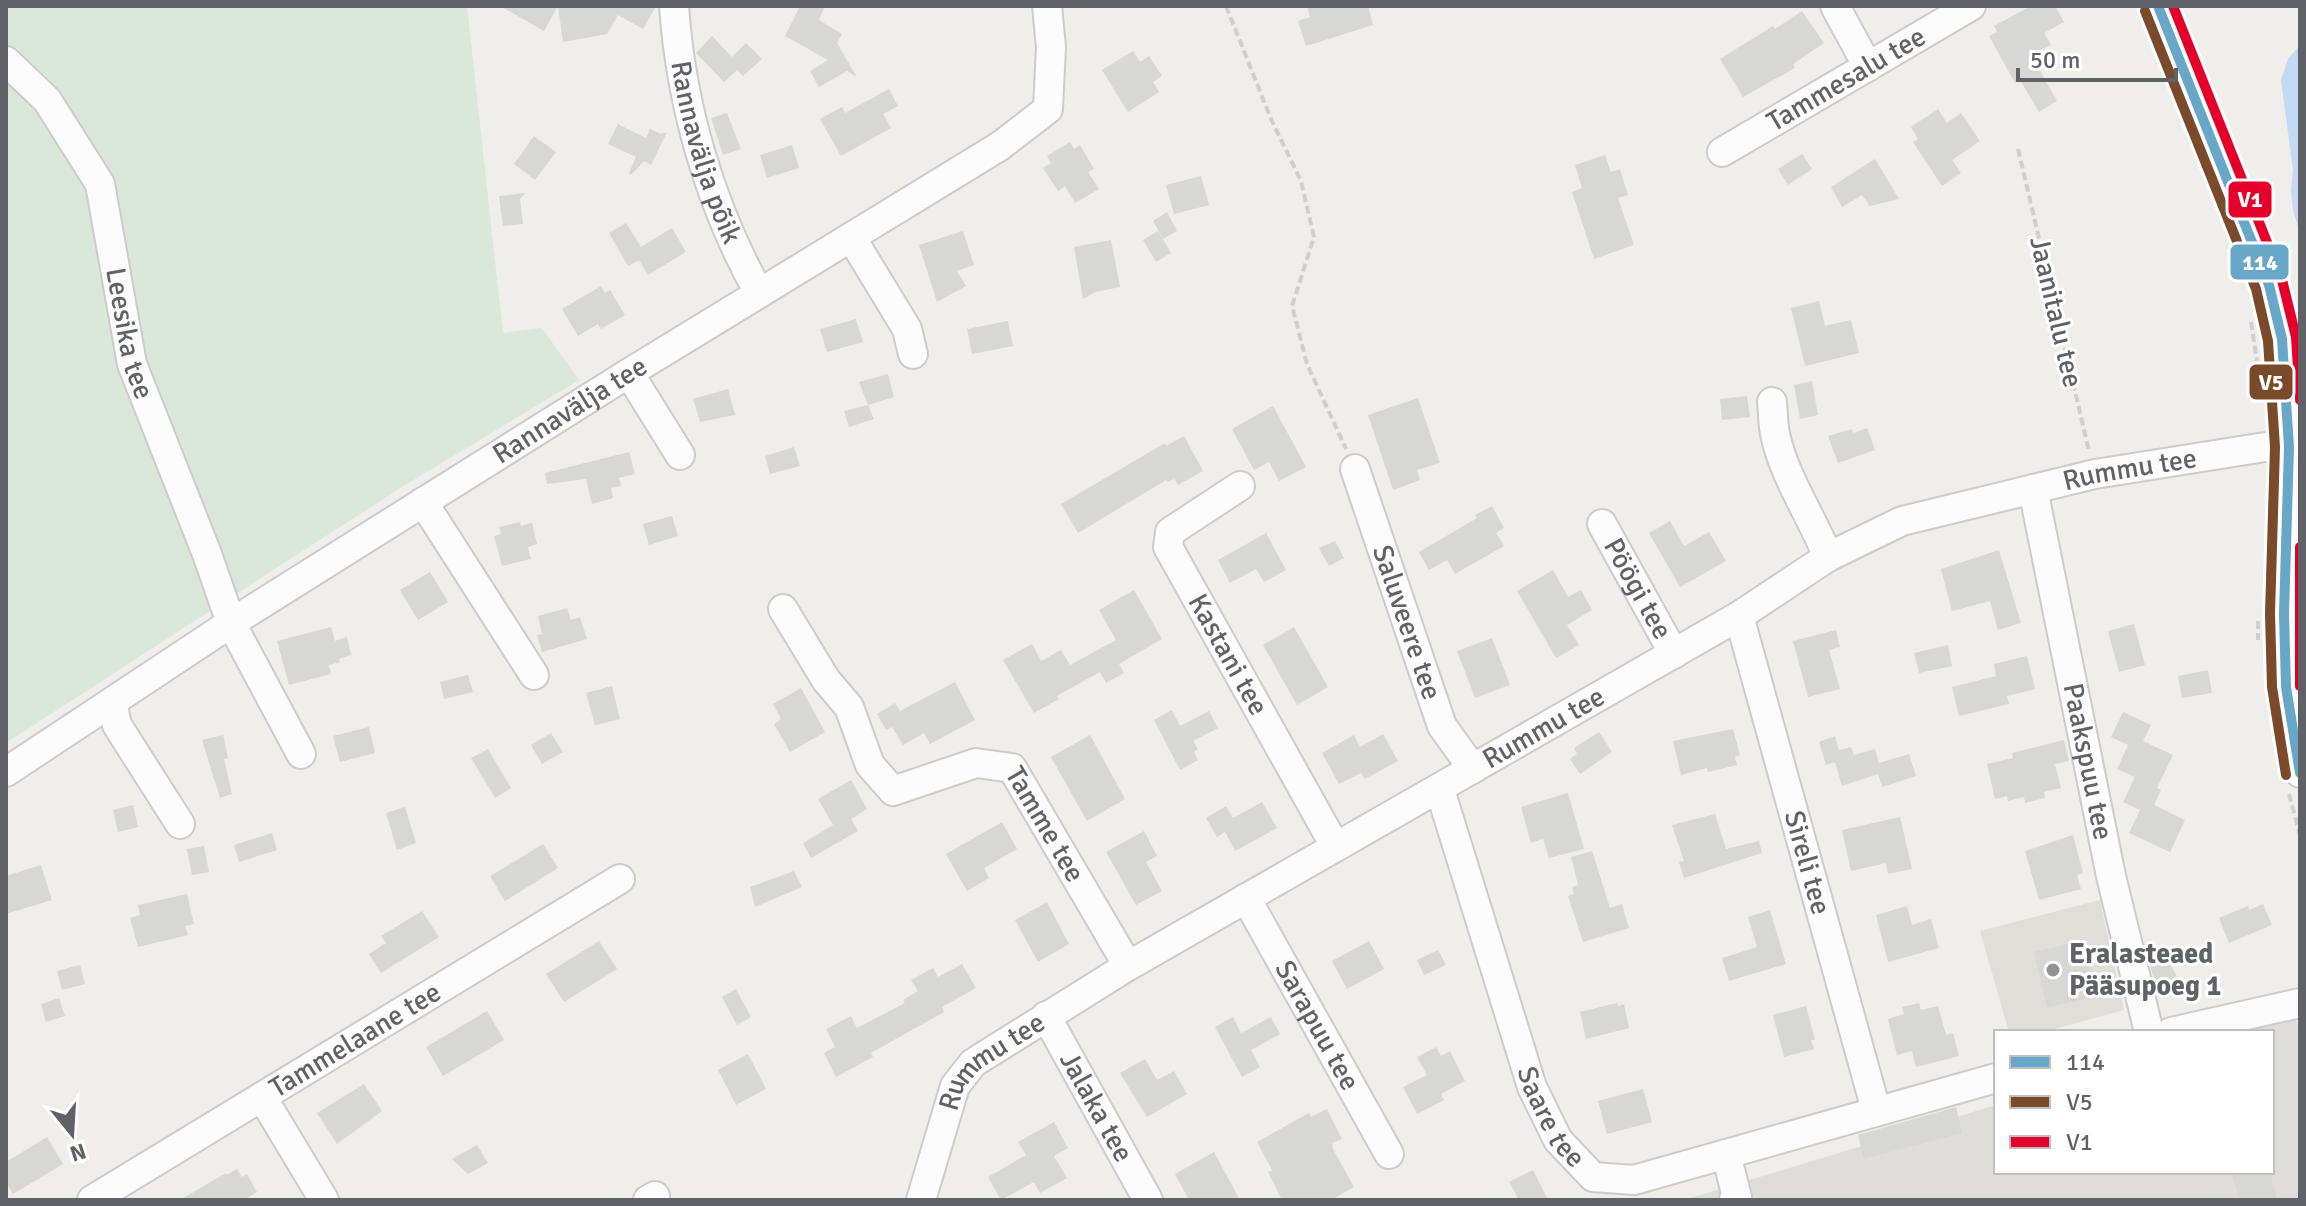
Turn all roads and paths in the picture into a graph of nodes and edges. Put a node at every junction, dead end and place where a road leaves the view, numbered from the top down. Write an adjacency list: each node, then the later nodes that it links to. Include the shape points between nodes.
1 (674, 6): 12 (street, Rannavälja põik, via 692,129 740,259)
2 (1047, 6): 11 (street, Rannavälja tee, via 1048,109 1000,146)
3 (1226, 6): 20 (path, via 1301,181 1314,237 1292,306 1307,364)
4 (1835, 6): 8 (street)
5 (1971, 6): 8 (street, Tammesalu tee)
6 (2158, 6): 18 (street, via 2269,285 2282,339)
7 (6, 61): 30 (street, Leesika tee, via 47,100 100,184 132,364)
8 (1868, 67): 10 (street, Tammesalu tee)
9 (2018, 149): 21 (path, Jaanitalu tee)
10 (1722, 152)
11 (851, 237): 12 (street, Rannavälja tee); 14 (street, via 907,329)
12 (759, 293): 16 (street, Rannavälja tee)
13 (2250, 315): 15 (path)
14 (913, 354)
15 (2257, 361)
16 (629, 373): 19 (street); 24 (street, Rannavälja tee)
17 (1772, 402): 26 (street, via 1775,435 1789,474)
18 (2289, 447): 21 (street, Rummu tee); 38 (street, via 2284,614)
19 (680, 455)
20 (1355, 469): 36 (street, Saluveere tee, via 1442,726)
21 (2095, 474): 23 (street, Rummu tee)
22 (1240, 486): 42 (street, Kastani tee, via 1170,532 1168,547)
23 (2033, 489): 26 (street, Rummu tee, via 1902,521); 48 (street, Paakspuu tee, via 2111,876)
24 (423, 502): 30 (street, Rannavälja tee); 33 (street)
25 (1602, 524): 32 (street, Pöögi tee)
26 (1828, 557): 29 (street, Rummu tee)
27 (783, 609): 45 (street, Tamme tee, via 849,707 870,765 893,791 976,763 1012,768)
28 (2258, 615): 31 (path)
29 (1739, 616): 32 (street, Rummu tee); 52 (street, Sireli tee)
30 (231, 623): 34 (street, Rannavälja tee); 35 (street, Leesika tee)
31 (2259, 644)
32 (1674, 654): 36 (street, Rummu tee)
33 (534, 675)
34 (112, 702): 37 (street, Rannavälja tee); 40 (street, via 117,725)
35 (301, 754)
36 (1473, 769): 39 (street, Rummu tee)
37 (6, 772)
38 (2293, 777): 41 (path)
39 (1440, 790): 42 (street, Rummu tee); 54 (street, Saare tee, via 1532,1087 1558,1140 1593,1177 1634,1180)
40 (180, 824)
41 (2300, 835)
42 (1335, 846): 44 (street, Rummu tee)
43 (620, 879): 51 (street, Tammelaane tee)
44 (1246, 898): 45 (street, Rummu tee); 53 (street, Sarapuu tee)
45 (1128, 966): 47 (street, Rummu tee)
46 (2300, 1003): 49 (street)
47 (1046, 1016): 57 (street, Rummu tee, via 973,1063 955,1086); 58 (street, Jalaka tee)
48 (2149, 1030)
49 (2180, 1030)
50 (1994, 1079): 52 (street, Saare tee)
51 (262, 1097): 55 (street, Tammelaane tee); 56 (street)
52 (1876, 1110): 54 (street, Saare tee)
53 (1389, 1154)
54 (1726, 1154): 59 (street)
55 (92, 1200)
56 (324, 1200)
57 (921, 1200)
58 (1148, 1200)
59 (1734, 1200)

